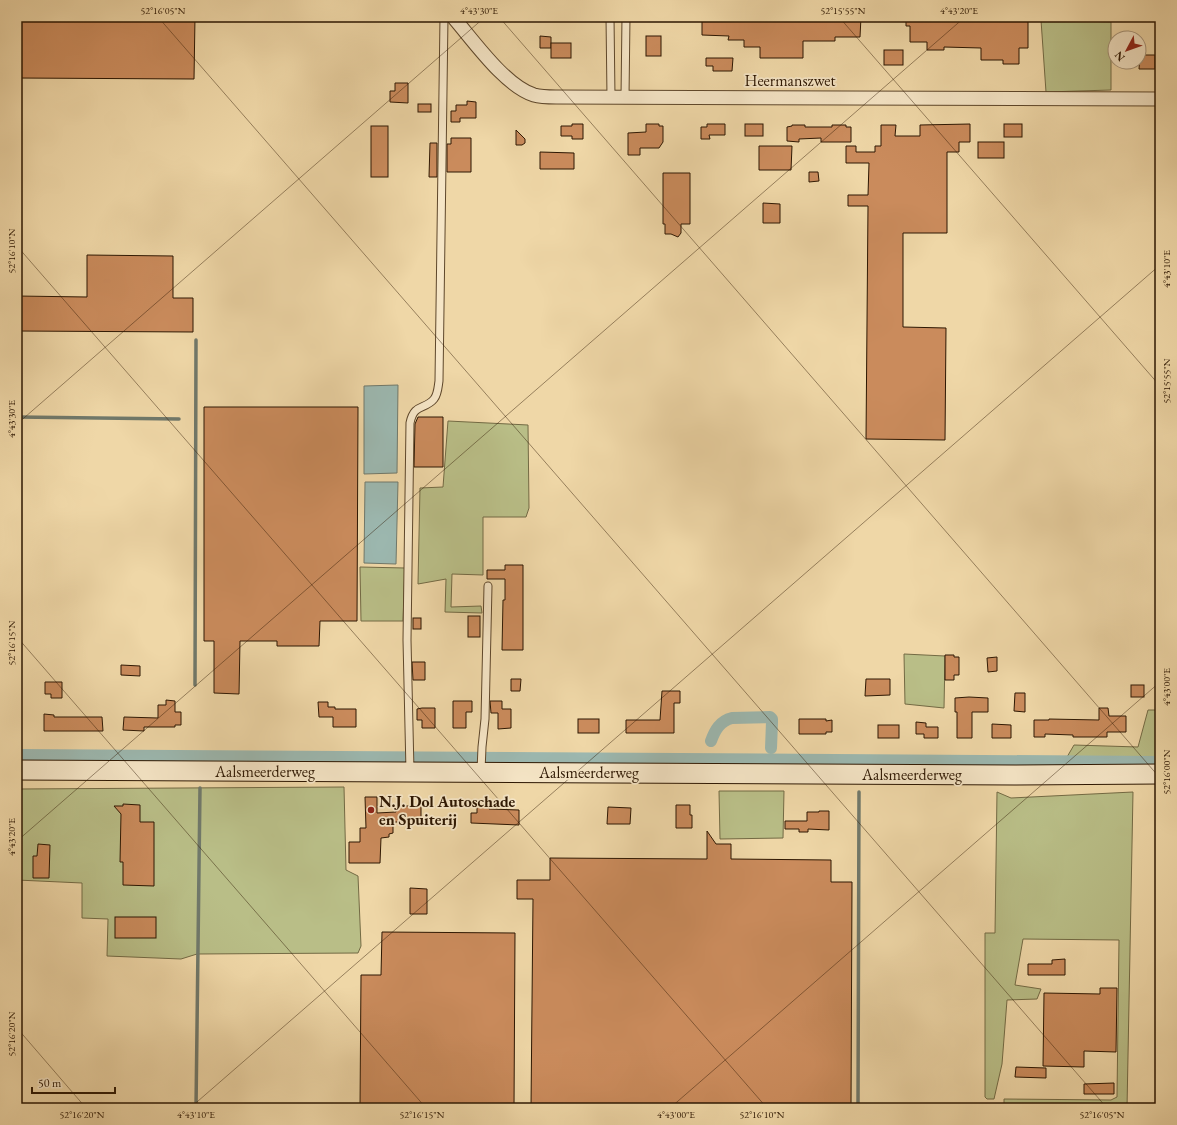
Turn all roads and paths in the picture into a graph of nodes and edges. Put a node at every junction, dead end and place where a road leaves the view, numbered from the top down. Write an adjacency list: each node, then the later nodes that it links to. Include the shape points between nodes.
1 (444, 17): 10 (lane, via 439,381 434,399 414,412 410,422 407,640)
2 (453, 17): 5 (street, Heermanszwet, via 499,71 516,86 535,96)
3 (610, 17): 5 (lane)
4 (626, 17): 6 (lane)
5 (611, 97): 6 (street, Heermanszwet)
6 (625, 97): 7 (street, Heermanszwet)
7 (1160, 99)
8 (488, 586): 9 (lane, via 485,719)
9 (481, 762): 10 (street, Aalsmeerderweg); 12 (street, Aalsmeerderweg, via 1000,775)
10 (410, 769): 11 (street, Aalsmeerderweg)
11 (17, 770)
12 (1160, 774)

